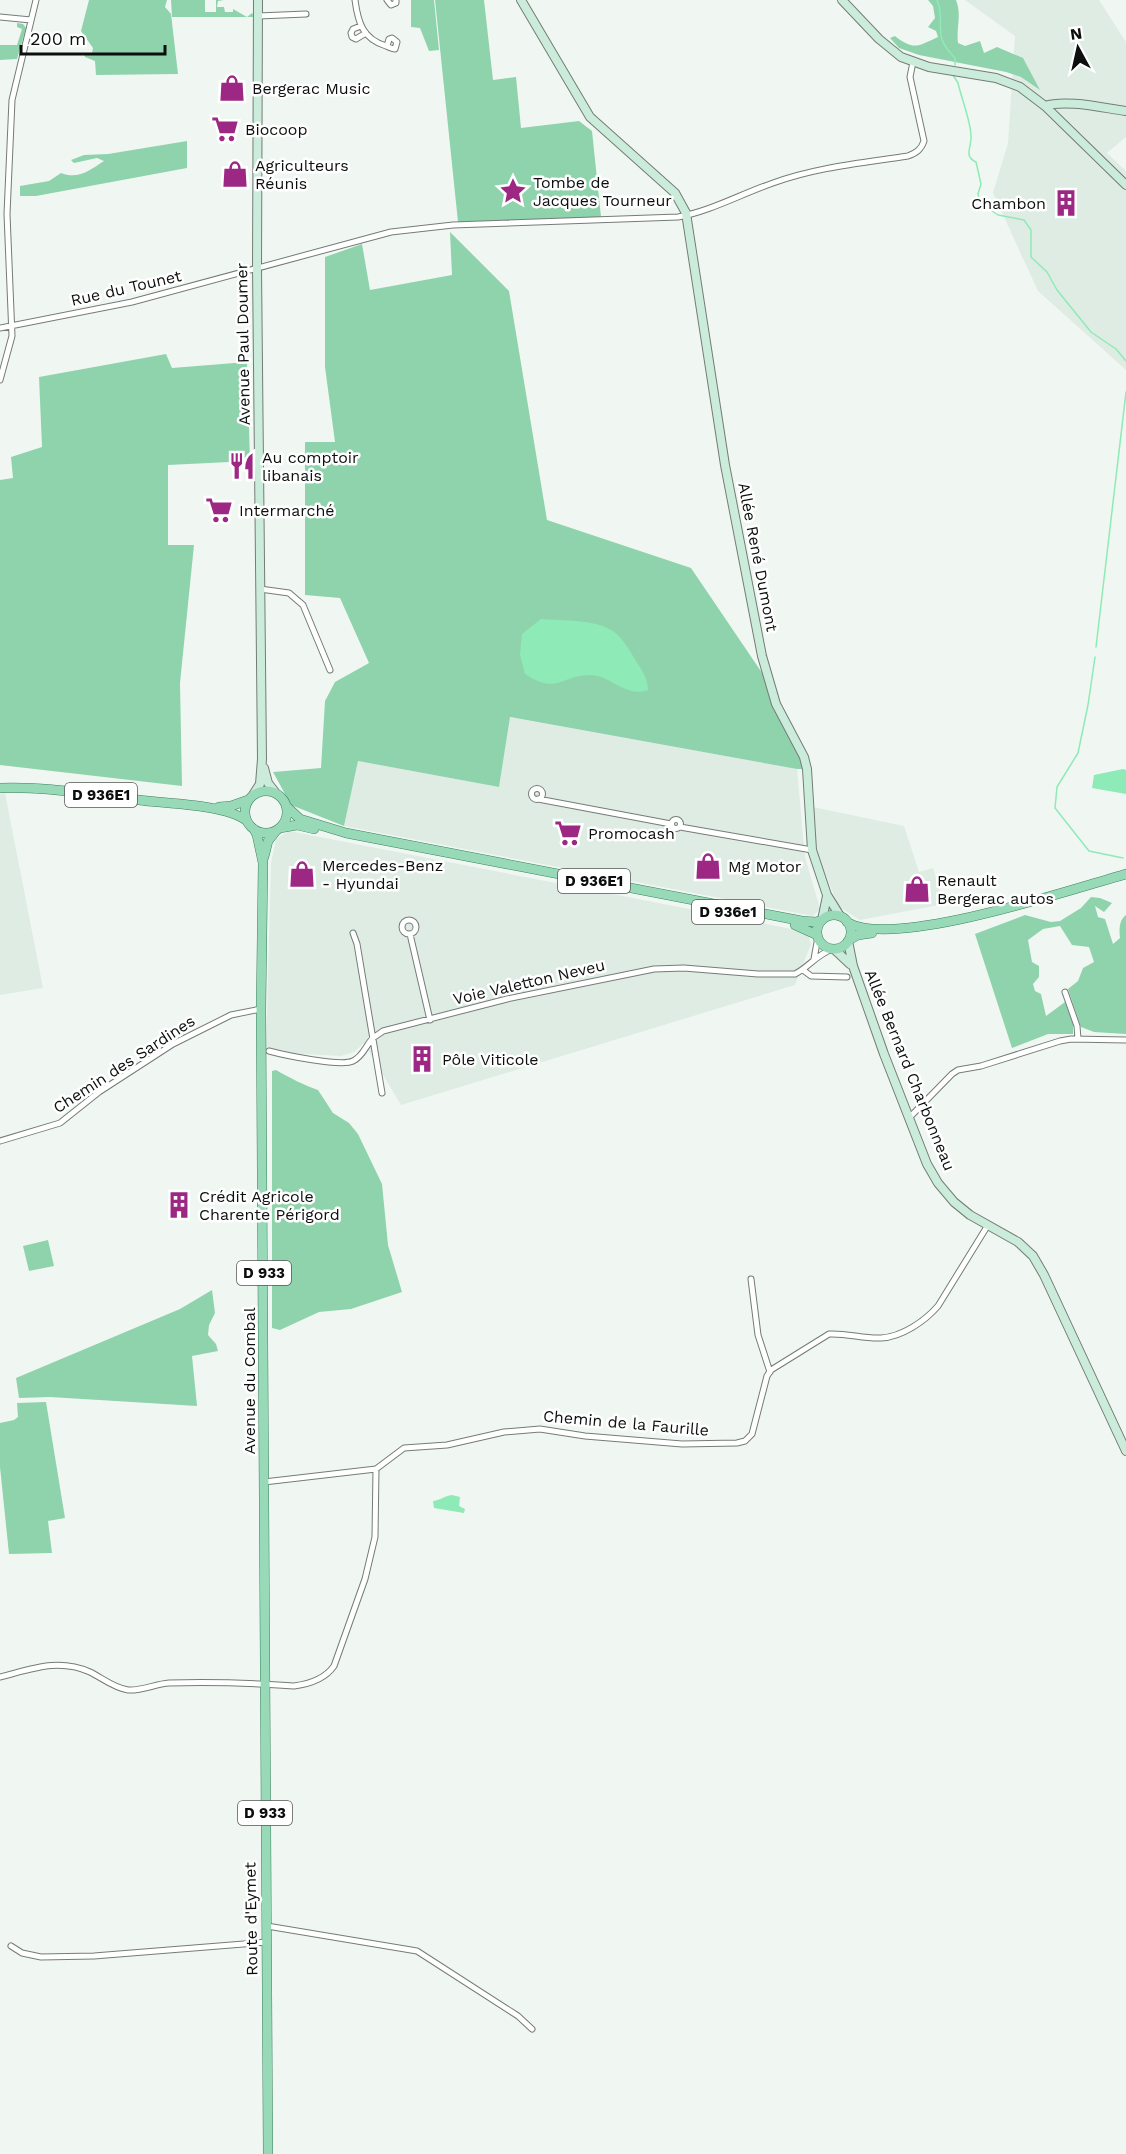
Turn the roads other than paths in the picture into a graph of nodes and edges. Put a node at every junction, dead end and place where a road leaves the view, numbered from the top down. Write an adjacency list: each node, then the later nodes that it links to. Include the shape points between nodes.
1 (36, 0): 11 (street)
2 (258, 0): 10 (street, Avenue Paul Doumer)
3 (355, 0): 12 (street)
4 (387, 0): 5 (street, via 391,5)
5 (396, 0)
6 (521, 0): 23 (street, via 590,117 669,187)
7 (842, 0): 15 (street, via 879,39)
8 (306, 14): 10 (street)
9 (0, 16): 11 (street)
10 (258, 16): 24 (street, Avenue Paul Doumer)
11 (31, 20): 20 (street, via 12,100)
12 (361, 26): 13 (street); 13 (street, via 354,29 352,37 360,38)
13 (366, 33): 14 (street, via 380,46)
14 (387, 46)
15 (913, 62): 17 (street, via 1009,82); 23 (street, Rue du Tounet, via 910,77 924,141 916,153 800,174)
16 (1063, 105): 17 (street); 18 (street); 19 (street, via 1058,115)
17 (1046, 108): 19 (street)
18 (1126, 111)
19 (1060, 122): 22 (street)
20 (8, 173): 21 (street); 25 (street)
21 (1, 176)
22 (1126, 185)
23 (687, 216): 24 (street, Rue du Tounet, via 421,227); 39 (street, Allée René Dumont, via 725,465 762,656 776,704 807,769)
24 (257, 268): 25 (street, Rue du Tounet, via 132,302); 28 (street, Avenue Paul Doumer)
25 (12, 326): 26 (street, Rue du Tounet); 27 (street)
26 (0, 328)
27 (0, 380)
28 (260, 589): 29 (street, via 289,593 303,604); 30 (street, Avenue Paul Doumer)
29 (330, 670)
30 (262, 759): 32 (street, via 268,783); 33 (street, via 260,784)
31 (0, 788): 35 (main road, D 936E1, via 40,788)
32 (275, 792): 33 (main road, via 263,790); 36 (main road)
33 (251, 797): 35 (main road, D 936E1, via 231,806); 37 (main road, via 245,814)
34 (538, 799): 39 (street, via 671,824 675,819 680,827)
35 (202, 807): 37 (main road, D 936E1, via 230,813)
36 (287, 807): 38 (main road, via 287,819); 45 (main road, D 936E1, via 300,819 346,833 802,921)
37 (250, 825): 38 (main road, via 264,833); 40 (main road, D 933, via 257,835)
38 (278, 830): 40 (main road, D 933, via 268,841); 42 (main road, D 936E1, via 297,825)
39 (812, 850): 43 (street, Allée René Dumont)
40 (263, 862): 56 (main road, Avenue du Combal / D 933)
41 (1126, 876): 44 (main road, via 939,925 888,929 858,927); 49 (main road, via 941,930 858,934)
42 (638, 894): 48 (main road, D 936e1, via 791,923)
43 (827, 895): 44 (street, Allée René Dumont); 45 (street, Allée René Dumont)
44 (844, 919): 45 (main road, via 831,915); 49 (main road, via 851,930)
45 (822, 920): 48 (main road)
46 (353, 933): 58 (street)
47 (410, 934): 57 (street)
48 (817, 936): 50 (main road, via 823,945); 51 (street)
49 (848, 940): 50 (main road); 52 (street, Allée Bernard Charbonneau)
50 (833, 949): 51 (street); 52 (street)
51 (814, 959): 53 (street)
52 (853, 966): 63 (street, Allée Bernard Charbonneau)
53 (803, 970): 54 (street, Voie Valetton Neveu, via 811,976); 57 (street, Voie Valetton Neveu, via 784,975 669,967 507,999)
54 (847, 977)
55 (1065, 992): 59 (street)
56 (261, 1009): 64 (street, Chemin des Sardines, via 231,1015 173,1044 99,1092 60,1123); 70 (main road, Avenue du Combal / D 933)
57 (430, 1020): 58 (street, Voie Valetton Neveu, via 383,1031)
58 (373, 1038): 61 (street, Voie Valetton Neveu, via 352,1062); 62 (street)
59 (1078, 1039): 60 (street); 63 (street, via 958,1070)
60 (1126, 1040)
61 (272, 1052)
62 (382, 1093)
63 (909, 1118): 65 (street, Allée Bernard Charbonneau, via 938,1183 954,1202)
64 (0, 1141)
65 (988, 1225): 67 (street, via 928,1317 898,1334 881,1338 829,1334); 68 (street, Allée Bernard Charbonneau, via 1018,1242 1033,1256)
66 (751, 1279): 67 (street, via 758,1335)
67 (770, 1372): 69 (street, Chemin de la Faurille, via 752,1434 737,1443 682,1444 540,1429 404,1448)
68 (1126, 1451)
69 (376, 1469): 70 (street); 72 (street, via 375,1537 365,1579 334,1666 329,1673 305,1684)
70 (264, 1482): 72 (main road, Avenue du Combal / D 933)
71 (0, 1677): 72 (street, via 54,1664 77,1667 135,1690 165,1684)
72 (265, 1684): 73 (main road, Route d'Eymet / D 933)
73 (267, 1926): 74 (main road, Route d'Eymet / D 933); 76 (street, via 417,1952 518,2016)
74 (267, 1942): 75 (street, via 41,1957); 77 (main road, Route d'Eymet / D 933)
75 (10, 1946)
76 (532, 2029)
77 (268, 2154)

